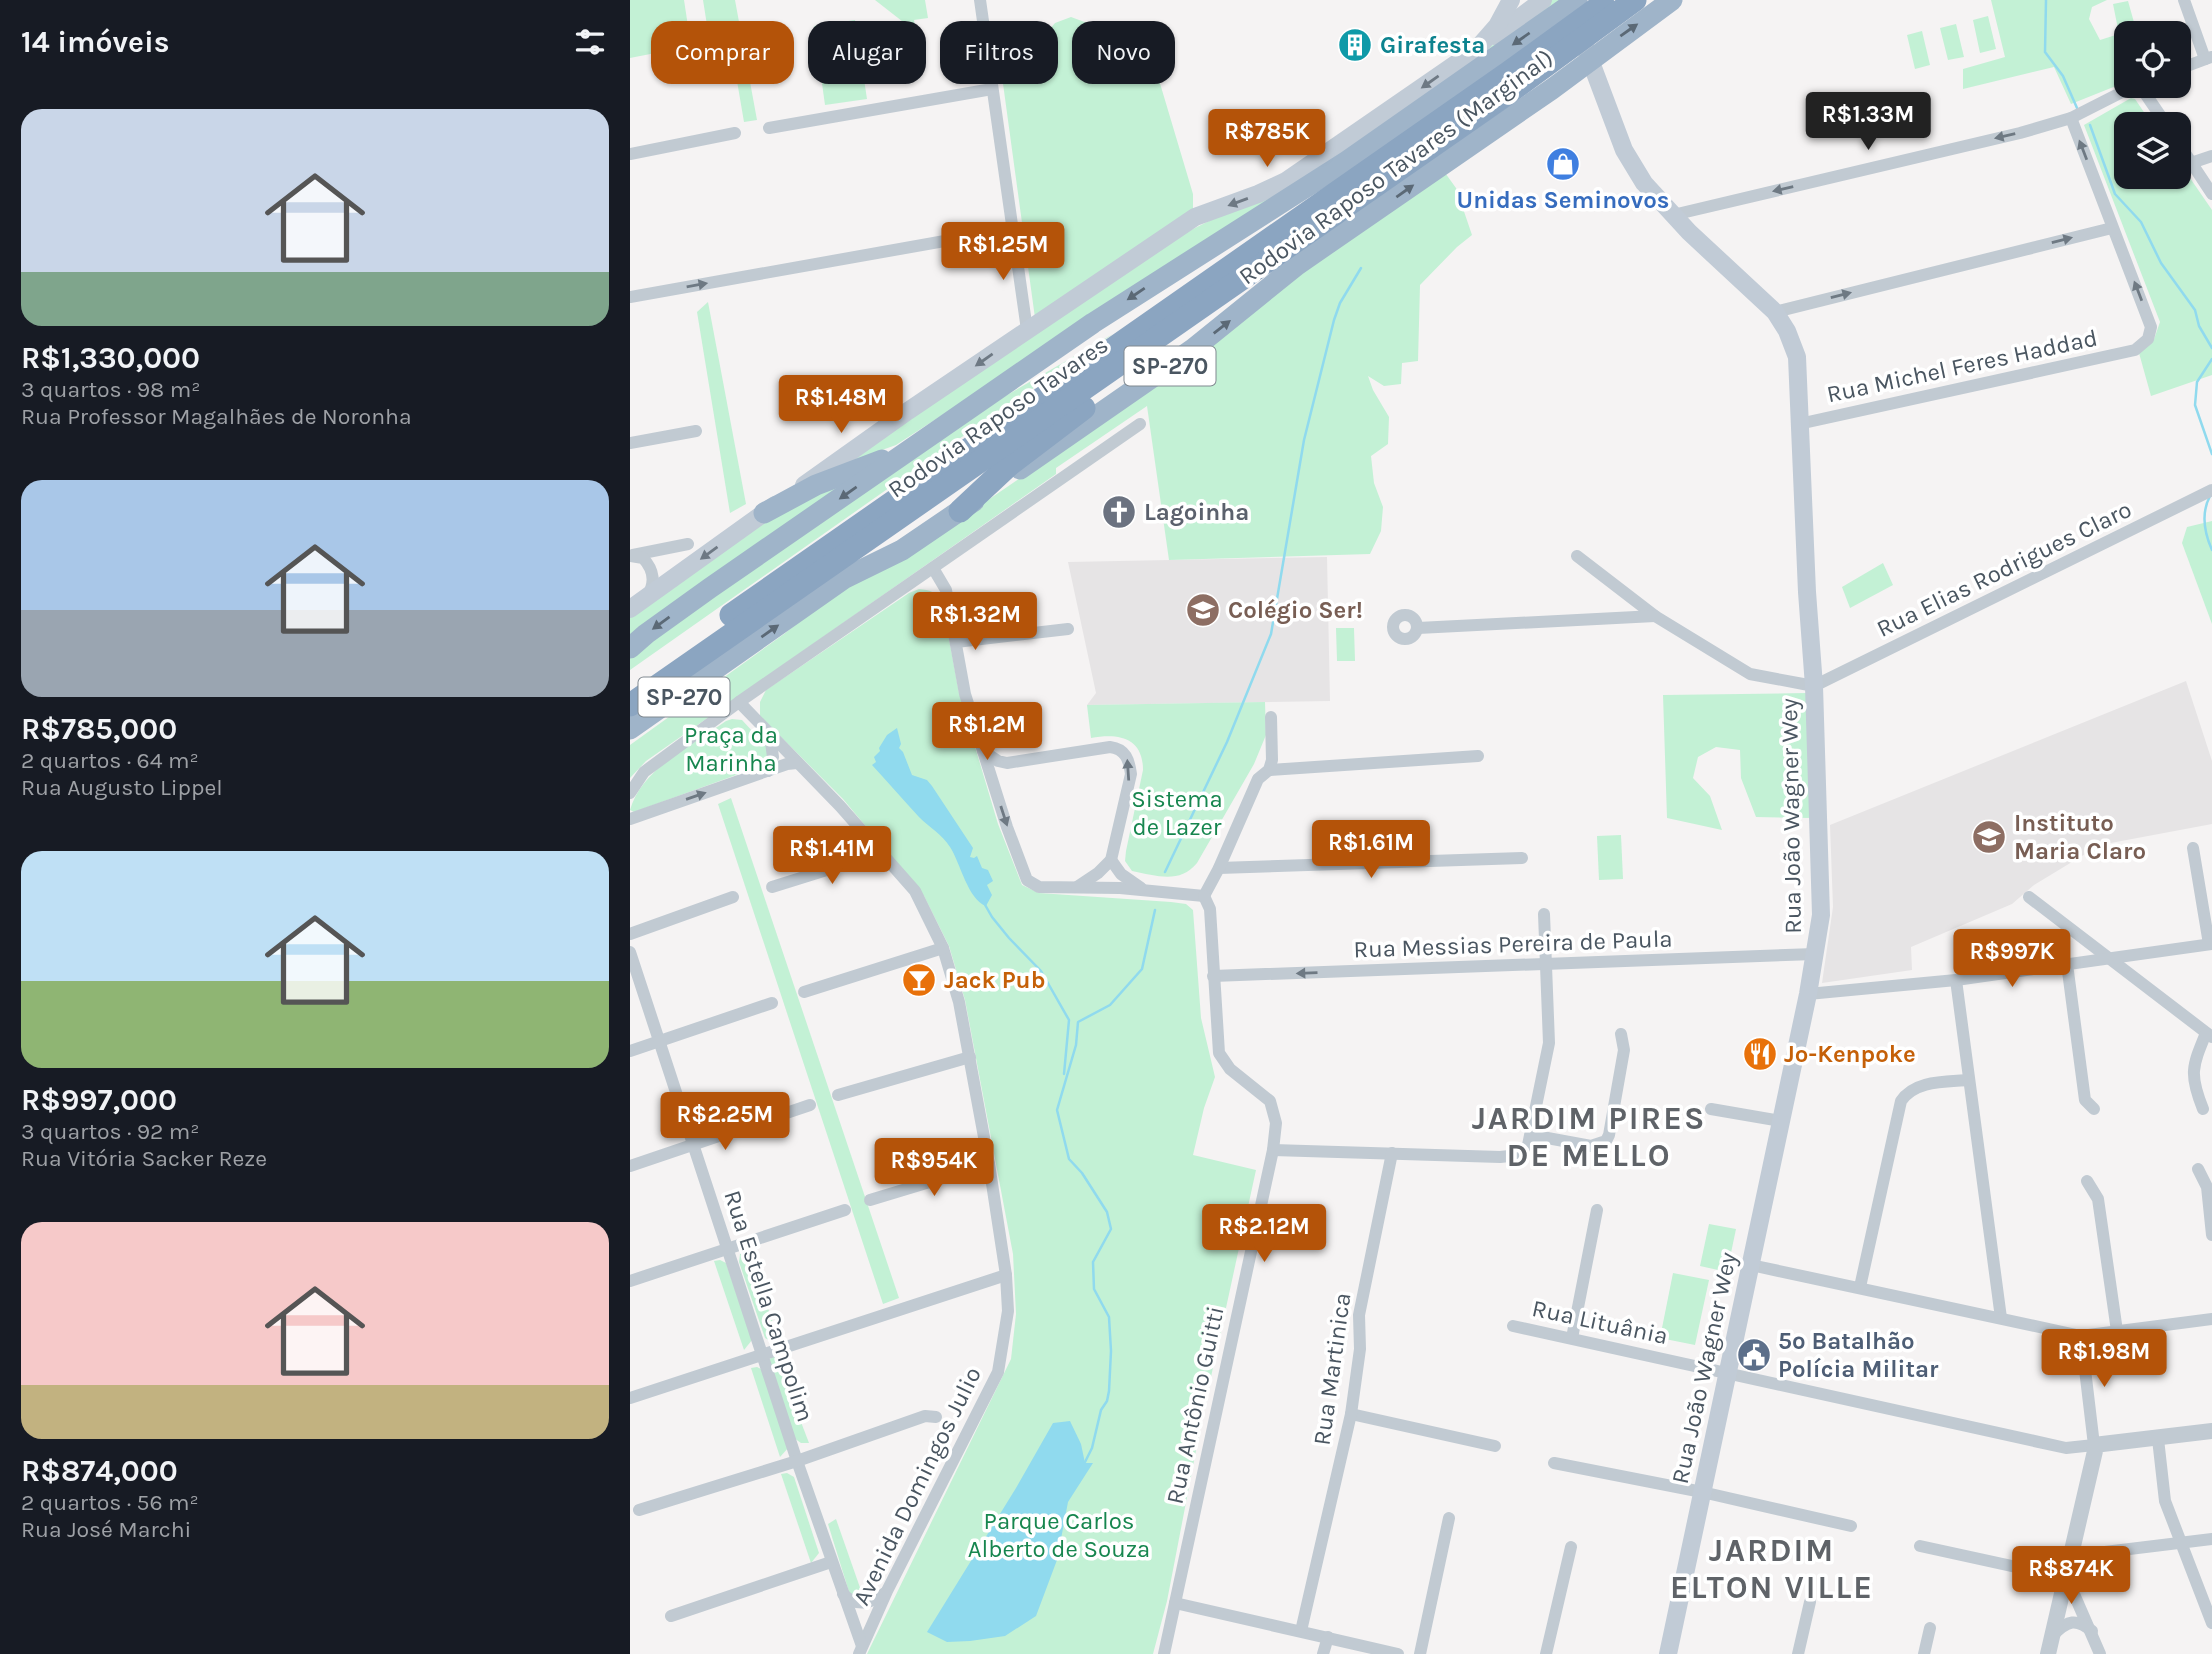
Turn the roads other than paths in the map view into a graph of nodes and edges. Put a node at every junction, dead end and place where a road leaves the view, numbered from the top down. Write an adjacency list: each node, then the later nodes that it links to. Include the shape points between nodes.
1 (980, 0): 13 (street)
2 (1511, 0): 10 (main road)
3 (1543, 0): 10 (main road)
4 (1569, 0): 23 (main road, Rua João Wagner Wey, via 1632,166)
5 (1577, 0): 34 (highway, Rodovia Raposo Tavares (Marginal) / SP-270, one-way to 34, via 1347,161 1150,285)
6 (1608, 0): 51 (highway, Rodovia Raposo Tavares / SP-270)
7 (1635, 0): 24 (highway, Rodovia Raposo Tavares / SP-270)
8 (1672, 0): 37 (highway, Rodovia Raposo Tavares (Marginal) / SP-270, one-way to 8, via 1156,377 1297,265)
9 (2184, 0): 11 (street)
10 (1476, 50): 30 (main road, one-way to 30, via 1286,181 1195,218)
11 (2208, 58): 12 (street)
12 (2191, 64)
13 (992, 89): 16 (street); 26 (street)
14 (2114, 96): 15 (street)
15 (2071, 118): 22 (street, one-way to 22); 25 (street, one-way to 15)
16 (768, 128)
17 (735, 133): 18 (street)
18 (630, 154)
19 (2212, 156): 20 (street)
20 (2191, 163): 21 (street)
21 (2212, 194)
22 (1699, 209): 23 (street); 27 (street)
23 (1673, 215): 27 (main road, Rua João Wagner Wey)
24 (1332, 216): 37 (highway, via 1045,436); 53 (highway, Rodovia Raposo Tavares / SP-270)
25 (2112, 228): 29 (street, one-way to 25); 32 (street, Rua Michel Feres Haddad, one-way to 25, via 2135,349 2148,339 2151,327)
26 (1013, 229): 28 (street, one-way to 26); 30 (street)
27 (1689, 232): 29 (main road, Rua João Wagner Wey)
28 (630, 297)
29 (1774, 312): 32 (main road, Rua João Wagner Wey, via 1797,357)
30 (1027, 330): 38 (main road, one-way to 38)
31 (1140, 424): 42 (street)
32 (1799, 424): 50 (main road, Rua João Wagner Wey)
33 (696, 431): 35 (street)
34 (937, 431): 38 (highway); 48 (highway, Rodovia Raposo Tavares (Marginal) / SP-270, one-way to 48)
35 (630, 443)
36 (2212, 490): 50 (street, Rua Elias Rodrigues Claro)
37 (960, 510): 49 (highway, Rodovia Raposo Tavares (Marginal) / SP-270, one-way to 37, via 845,578 902,550)
38 (764, 513): 43 (main road, one-way to 43)
39 (688, 544): 40 (street)
40 (630, 556): 43 (street, via 643,558 652,571 652,586)
41 (1577, 556): 44 (street)
42 (933, 568): 47 (street, via 946,590); 52 (street)
43 (637, 604)
44 (1655, 616): 45 (street); 50 (street, via 1750,674)
45 (1418, 628)
46 (1068, 629): 47 (street)
47 (956, 642): 58 (street)
48 (630, 648)
49 (738, 654): 55 (highway, Rodovia Raposo Tavares (Marginal) / SP-270); 57 (highway, SP-270)
50 (1814, 685): 83 (main road, Rua João Wagner Wey, via 1821,915)
51 (630, 687)
52 (739, 702): 56 (street, Avenida Domingos Julio); 65 (street, via 644,772)
53 (630, 705)
54 (1271, 716): 62 (street)
55 (630, 729)
56 (771, 735): 60 (street, Avenida Domingos Julio); 63 (street, via 773,757)
57 (630, 740)
58 (982, 751): 61 (street, via 1000,763); 64 (street)
59 (1478, 756): 62 (street)
60 (797, 763): 63 (street); 68 (street, Avenida Domingos Julio)
61 (1010, 763): 64 (street); 70 (street, one-way to 61, via 1131,774 1125,753 1110,747)
62 (1269, 770): 71 (street, via 1258,779)
63 (768, 771): 66 (street, one-way to 63)
64 (994, 786): 73 (street, one-way to 73, via 1027,880 1039,887)
65 (630, 793)
66 (631, 818)
67 (2193, 848): 80 (street)
68 (881, 853): 72 (street); 81 (street, Avenida Domingos Julio, via 915,891)
69 (1522, 858): 71 (street)
70 (1111, 860): 73 (street); 74 (street, via 1121,874)
71 (1219, 868): 75 (street)
72 (772, 887)
73 (1077, 887): 74 (street)
74 (1144, 890): 75 (street)
75 (1204, 896): 87 (street, Rua Antônio Guitti, via 1210,909)
76 (733, 897): 79 (street)
77 (2029, 897): 84 (street)
78 (1544, 914): 85 (street)
79 (630, 934)
80 (2211, 944): 84 (street)
81 (943, 948): 89 (street); 96 (street, Avenida Domingos Julio)
82 (630, 952): 94 (street, Rua Estella Campolim)
83 (1815, 954): 85 (street, Rua Messias Pereira de Paula); 90 (main road, Rua João Wagner Wey)
84 (2108, 958): 86 (street); 93 (street)
85 (1547, 963): 87 (street, Rua Messias Pereira de Paula, one-way to 87); 104 (street, via 1549,1043)
86 (2067, 964): 88 (street); 101 (street, via 2085,1100)
87 (1213, 976): 106 (street, Rua Antônio Guitti, via 1219,1054 1230,1069 1270,1101 1276,1123)
88 (1956, 980): 90 (street); 97 (street)
89 (804, 992)
90 (1808, 994): 103 (main road, Rua João Wagner Wey)
91 (772, 1003): 94 (street)
92 (1622, 1034): 104 (street, via 1624,1050 1606,1141 1591,1146)
93 (2209, 1035): 102 (street, via 2196,1058 2193,1084)
94 (660, 1041): 95 (street); 105 (street, Rua Estella Campolim)
95 (630, 1051)
96 (970, 1057): 98 (street); 108 (street, Avenida Domingos Julio)
97 (1968, 1080): 120 (street, via 1917,1086 1901,1101); 121 (street)
98 (838, 1095)
99 (810, 1105): 105 (street)
100 (1711, 1109): 103 (street)
101 (2094, 1109)
102 (2203, 1109)
103 (1781, 1121): 117 (main road, Rua João Wagner Wey)
104 (1531, 1135): 107 (street, via 1527,1150 1519,1155)
105 (695, 1145): 109 (street); 116 (street, Rua Estella Campolim)
106 (1273, 1150): 107 (street); 152 (street, Rua Antônio Guitti)
107 (1392, 1153): 130 (street, Rua Martinica, via 1359,1315 1360,1349)
108 (989, 1164): 112 (street); 118 (street, Avenida Domingos Julio)
109 (630, 1166)
110 (2198, 1169): 115 (street, via 2207,1187)
111 (2087, 1181): 124 (street, via 2098,1199)
112 (870, 1200)
113 (845, 1210): 116 (street)
114 (1597, 1210): 126 (street)
115 (2212, 1234)
116 (729, 1248): 119 (street); 127 (street, Rua Estella Campolim)
117 (1751, 1265): 120 (street); 128 (main road, Rua João Wagner Wey)
118 (1006, 1275): 127 (street); 149 (street, Avenida Domingos Julio, via 1008,1311 998,1372)
119 (630, 1281)
120 (1860, 1287): 121 (street)
121 (2001, 1318): 125 (street)
122 (2212, 1319): 124 (street)
123 (1513, 1326): 126 (street, Rua Lituânia)
124 (2117, 1331): 125 (street)
125 (2081, 1336): 134 (street)
126 (1572, 1338): 128 (street, Rua Lituânia)
127 (762, 1355): 129 (street); 136 (street, Rua Estella Campolim)
128 (1727, 1373): 134 (street, Rua Lituânia, via 2066,1448); 138 (main road, Rua João Wagner Wey)
129 (630, 1398)
130 (1350, 1414): 135 (street); 156 (street, Rua Martinica)
131 (936, 1417): 136 (street, via 925,1416)
132 (2212, 1431): 133 (street, Rua Lituânia)
133 (2158, 1439): 134 (street, Rua Lituânia); 143 (street, via 2165,1501)
134 (2094, 1445): 146 (street)
135 (1495, 1446)
136 (797, 1461): 139 (street); 147 (street, Rua Estella Campolim)
137 (1554, 1462): 138 (street)
138 (1702, 1492): 141 (street); 166 (main road, Rua João Wagner Wey)
139 (639, 1510)
140 (1450, 1518): 164 (street)
141 (1851, 1527)
142 (2212, 1539): 143 (street)
143 (2181, 1543): 146 (street); 154 (street)
144 (1920, 1546): 148 (street)
145 (1571, 1547): 165 (street)
146 (2072, 1556): 148 (street)
147 (831, 1562): 150 (street, Rua Estella Campolim); 153 (street)
148 (2067, 1578): 157 (street); 158 (street)
149 (887, 1591): 150 (street, via 867,1603); 160 (street, Avenida Domingos Julio)
150 (844, 1594): 160 (street, Rua Estella Campolim)
151 (1810, 1602): 167 (street)
152 (1175, 1604): 156 (street); 161 (street, Rua Antônio Guitti)
153 (671, 1616)
154 (2212, 1623)
155 (1930, 1628): 168 (street)
156 (1301, 1631): 159 (street)
157 (2092, 1632): 158 (street, via 2074,1622); 170 (street)
158 (2053, 1635): 169 (street)
159 (1328, 1637): 162 (street); 163 (street)
160 (860, 1650)
161 (1164, 1654)
162 (1323, 1654)
163 (1398, 1654)
164 (1420, 1654)
165 (1546, 1654)
166 (1668, 1654)
167 (1798, 1654)
168 (1924, 1654)
169 (2048, 1654)
170 (2101, 1654)

